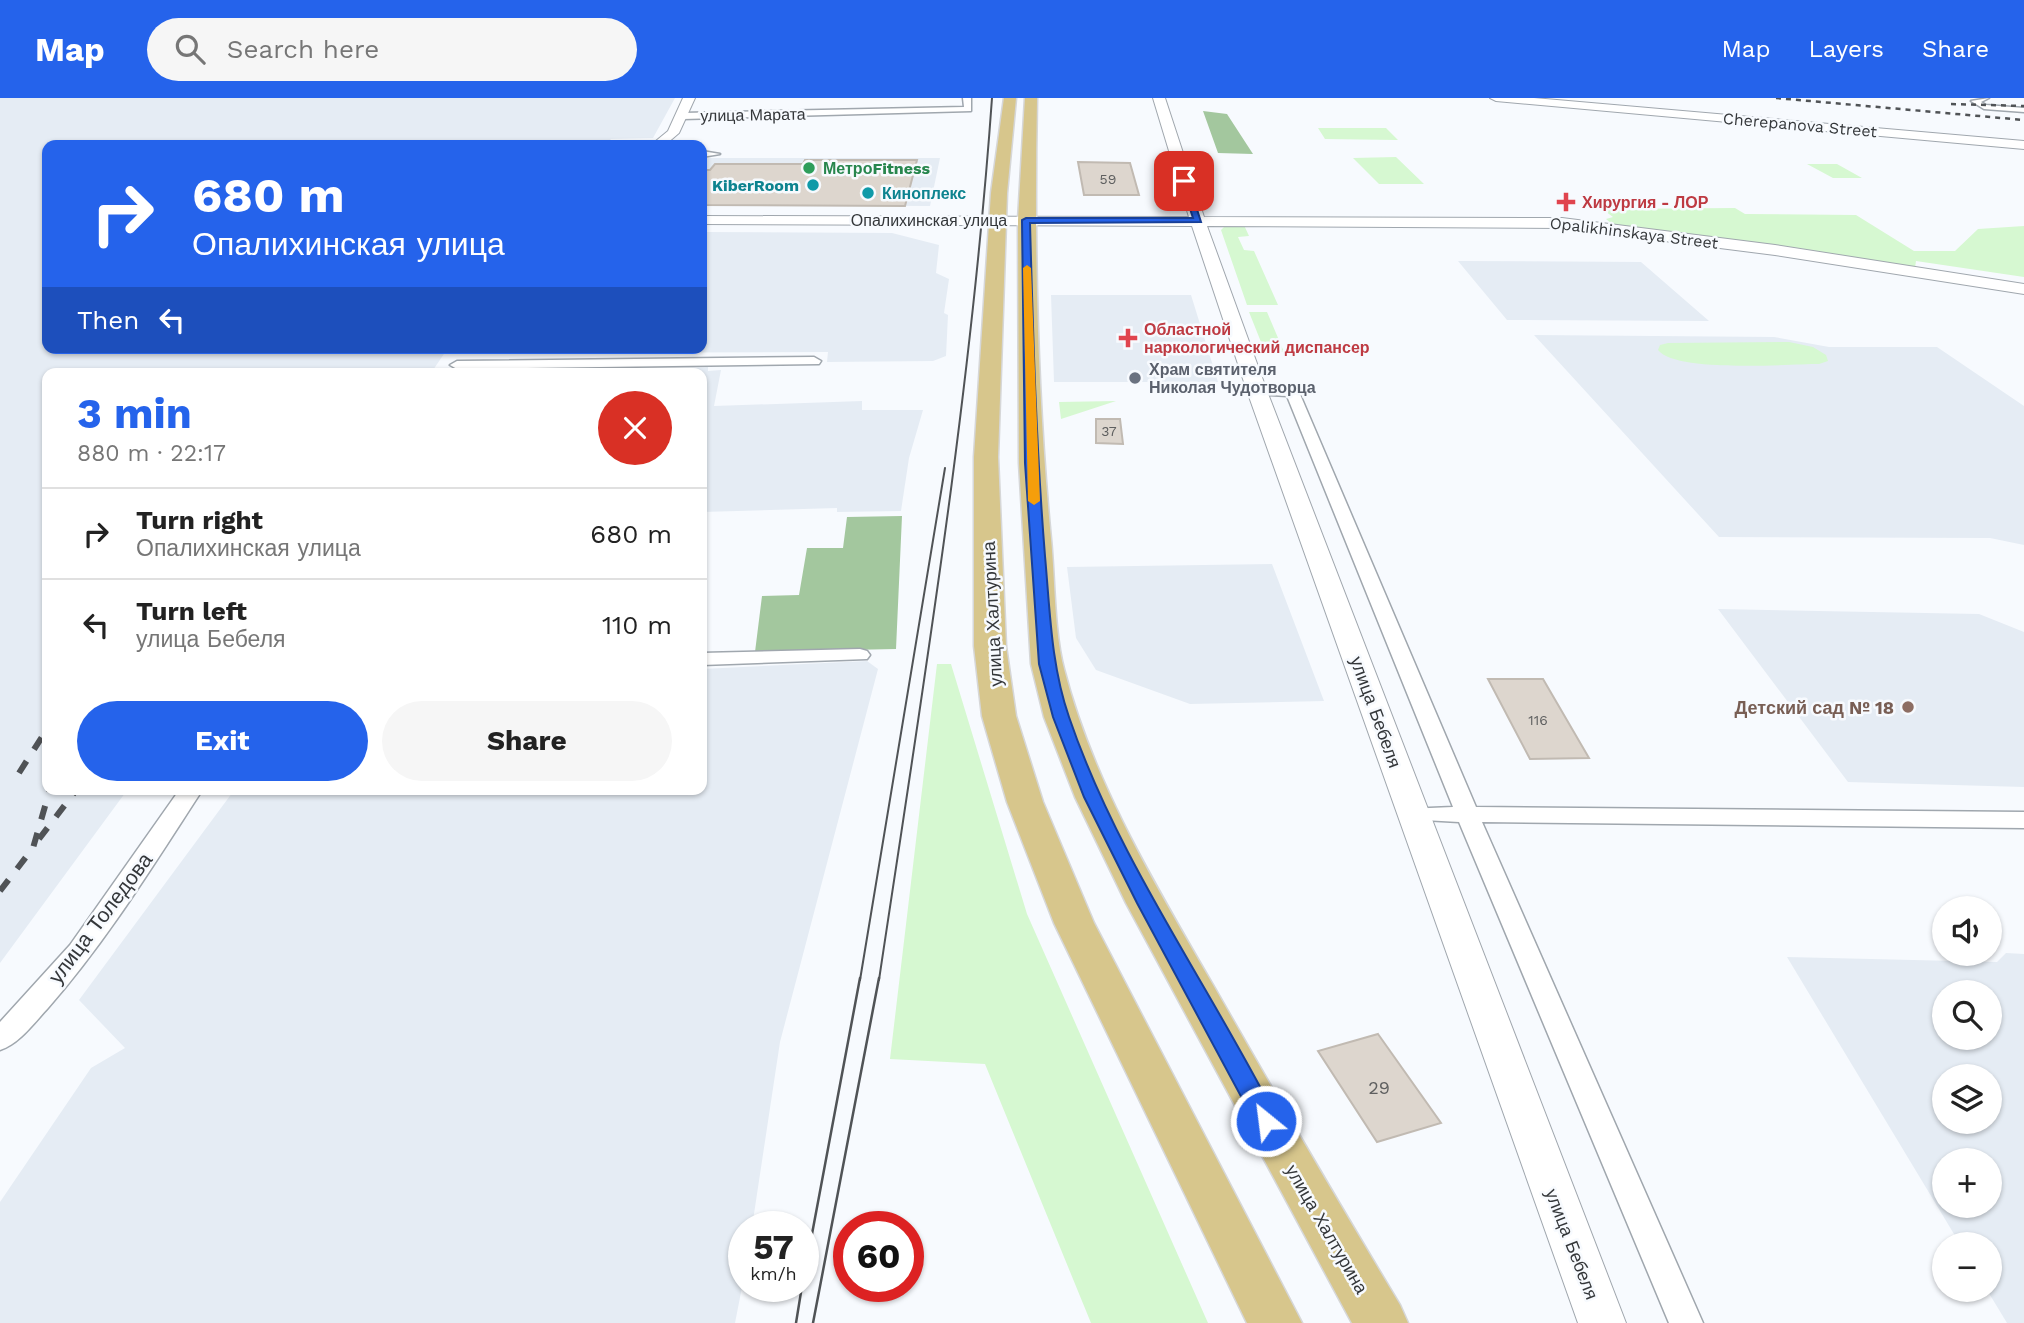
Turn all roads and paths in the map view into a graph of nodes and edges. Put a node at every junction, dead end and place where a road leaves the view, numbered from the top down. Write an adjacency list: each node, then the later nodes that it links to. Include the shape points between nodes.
1 (690, 98): 9 (main road)
2 (967, 98): 9 (street, улица Марата, via 968,109)
3 (1031, 98): 15 (main road, улица Халтурина)
4 (1159, 98): 16 (main road, улица Бебеля)
5 (1496, 98): 11 (main road)
6 (1985, 98): 8 (street, via 1975,102)
7 (1009, 99): 15 (main road, улица Халтурина)
8 (2024, 110)
9 (683, 116): 10 (main road)
10 (664, 140)
11 (2024, 145)
12 (707, 154): 13 (street)
13 (715, 155)
14 (707, 220): 15 (main road, Опалихинская улица)
15 (1011, 220): 16 (main road, Опалихинская улица); 28 (main road, улица Халтурина, via 986,457 990,646 999,716 1025,802 1074,923); 29 (main road, улица Халтурина, via 1047,664 1061,717 1093,797 1146,903)
16 (1198, 221): 17 (main road, Opalikhinskaya Street, via 1562,223); 20 (main road, улица Бебеля)
17 (2024, 289)
18 (814, 361): 19 (street)
19 (500, 368)
20 (1257, 391): 24 (main road, улица Бебеля); 25 (street, via 1292,392)
21 (860, 654): 22 (street)
22 (707, 659)
23 (188, 795): 27 (street, улица Толедова, via 108,913 25,1017)
24 (1414, 814): 25 (street); 30 (main road, улица Бебеля)
25 (1467, 814): 26 (street); 31 (street)
26 (2024, 820)
27 (0, 1039)
28 (1275, 1323)
29 (1381, 1323)
30 (1602, 1323)
31 (1686, 1323)

